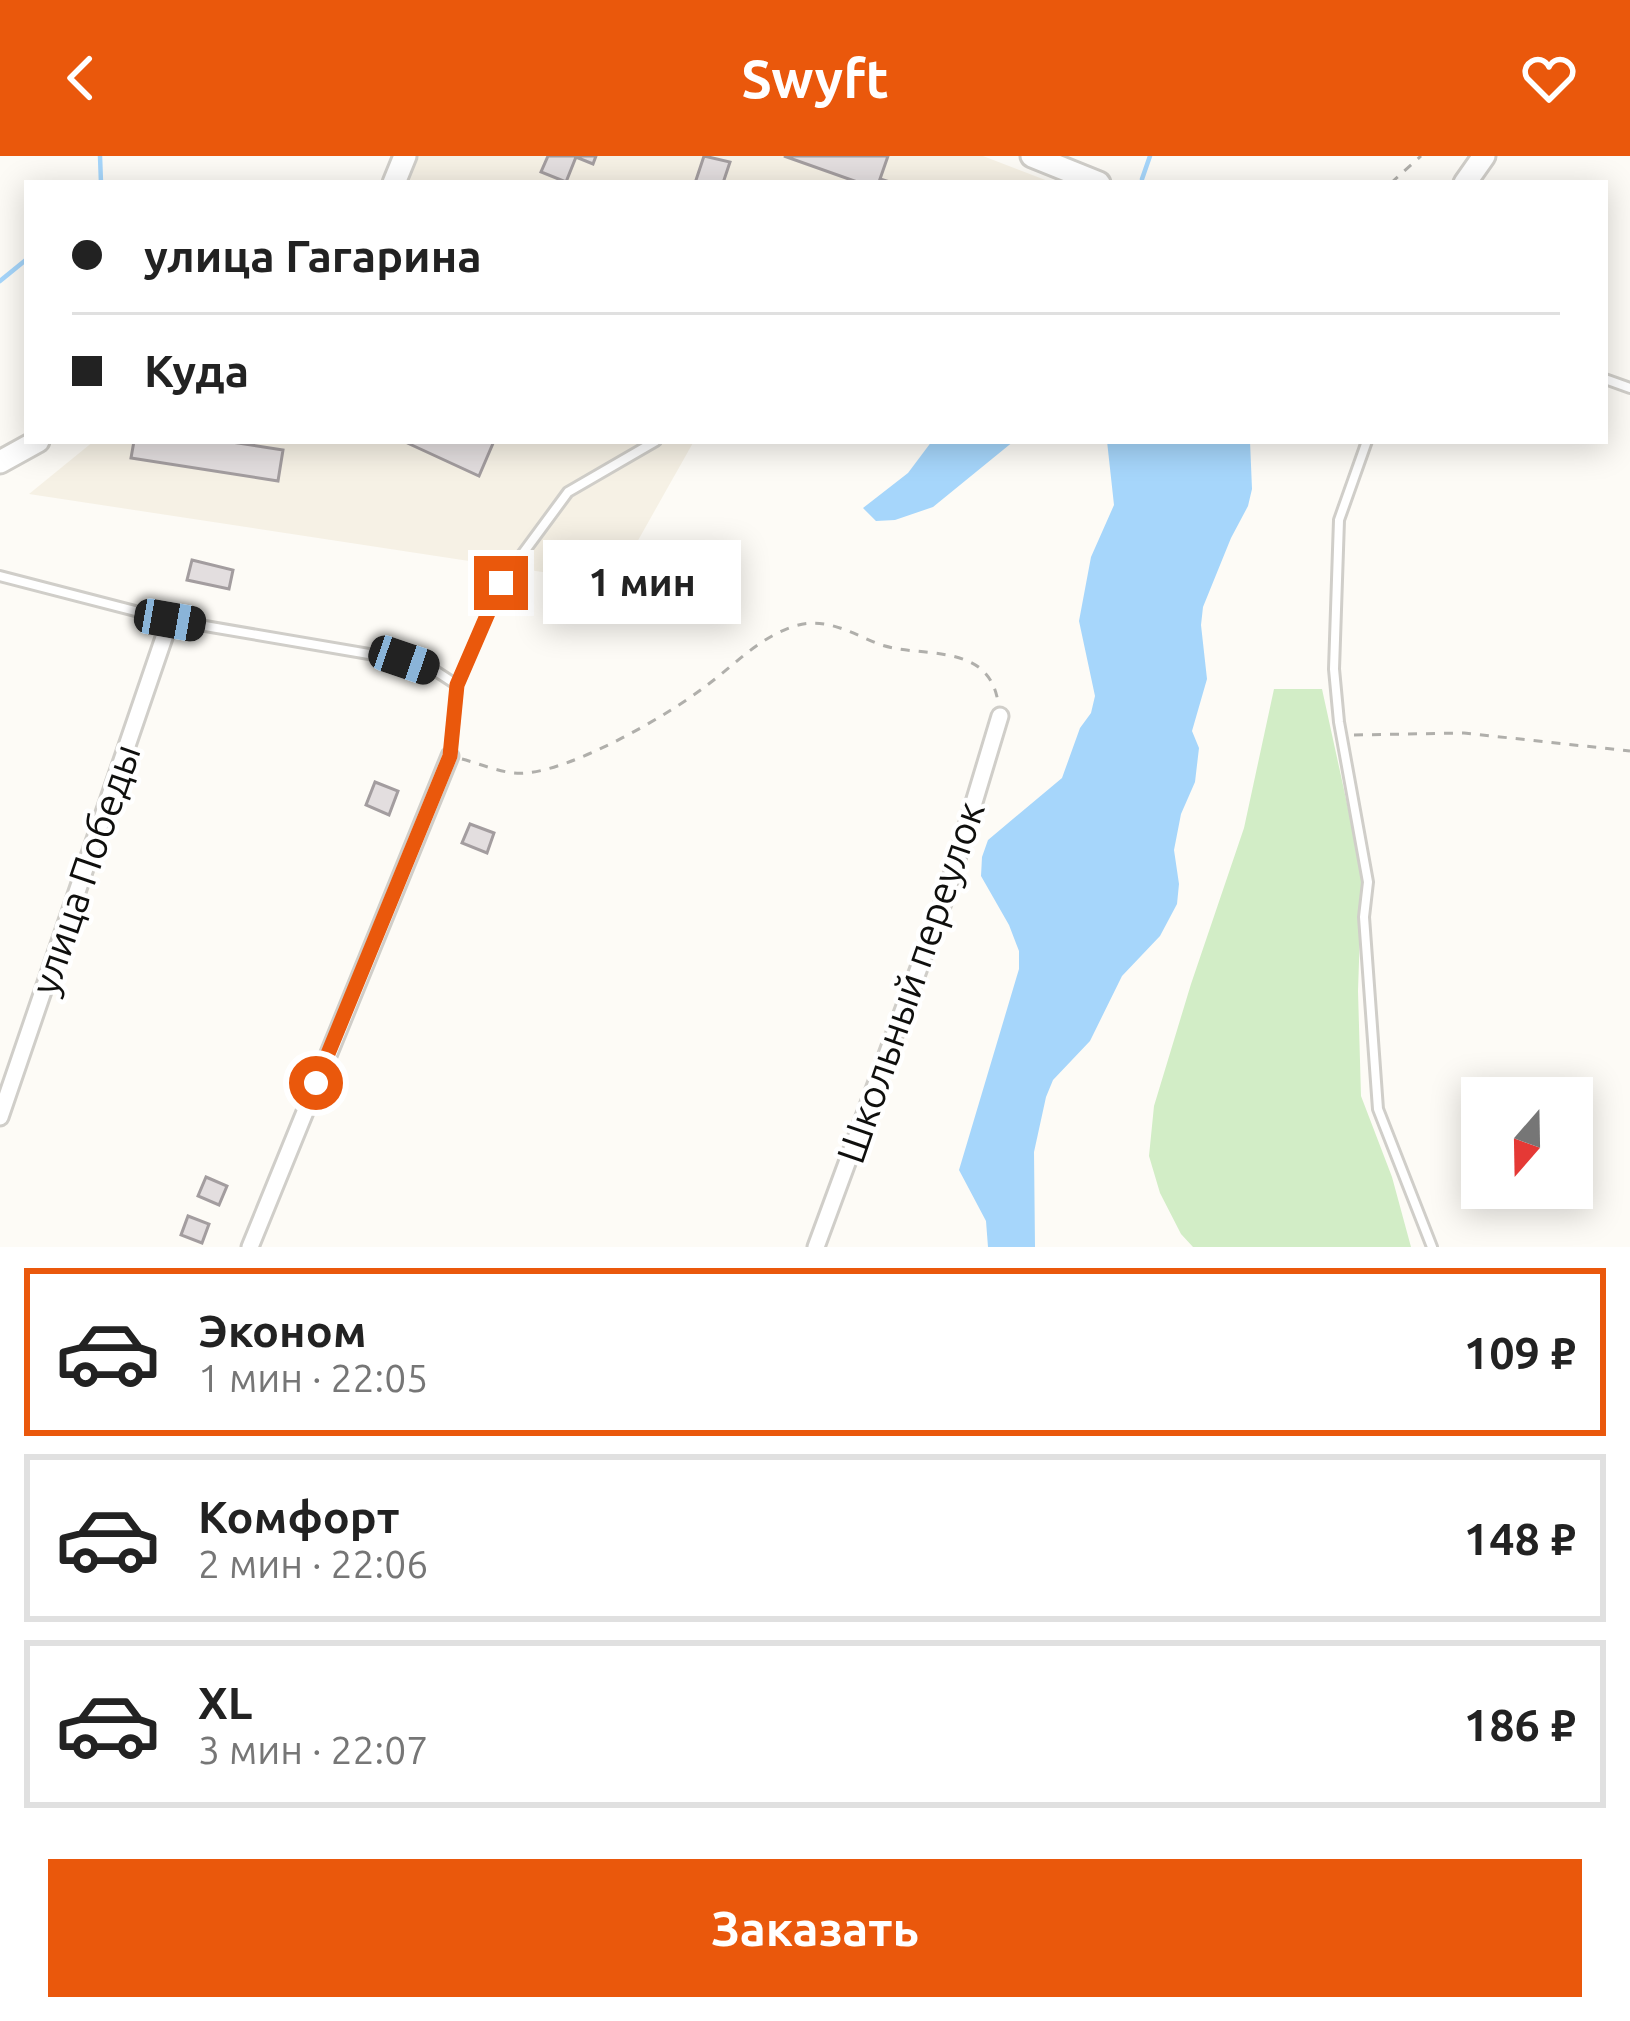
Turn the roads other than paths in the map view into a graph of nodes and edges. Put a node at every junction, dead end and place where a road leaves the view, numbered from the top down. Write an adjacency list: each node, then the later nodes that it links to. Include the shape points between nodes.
1 (1032, 156): 2 (street)
2 (1088, 180)
3 (33, 444): 6 (street)
4 (651, 444): 9 (lane, via 568,492 501,583)
5 (1365, 444): 15 (lane, via 1339,520 1334,669 1367,882 1378,1109)
6 (0, 462)
7 (0, 576): 8 (lane)
8 (170, 620): 9 (lane, via 404,660); 12 (street, улица Победы)
9 (457, 685): 11 (lane)
10 (1000, 716): 14 (street, Школьный переулок, via 947,892)
11 (450, 756): 13 (street)
12 (0, 1117)
13 (250, 1247)
14 (816, 1247)
15 (1432, 1247)

